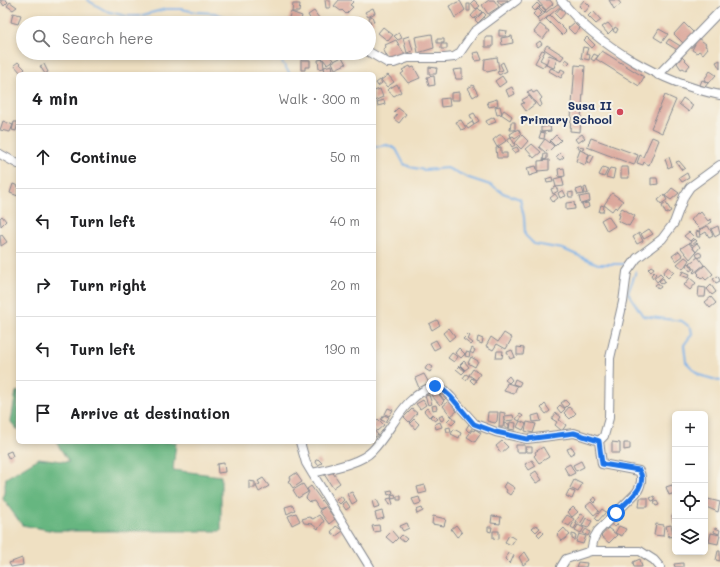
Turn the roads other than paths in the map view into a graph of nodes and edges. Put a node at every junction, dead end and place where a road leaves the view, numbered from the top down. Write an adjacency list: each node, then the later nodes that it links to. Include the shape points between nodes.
1 (517, 0): 4 (street, via 474,32 459,54 454,57 408,58 394,64)
2 (561, 0): 5 (street, via 586,27)
3 (720, 11): 5 (street)
4 (376, 56)
5 (658, 75): 6 (street)
6 (720, 96)
7 (0, 154): 8 (street)
8 (16, 163)
9 (720, 165): 10 (street, via 690,187 674,223 666,234 647,252 636,258 627,272 610,358 609,418 604,436)
10 (599, 441): 12 (street, via 574,433 527,439 496,432 474,424 451,397 440,387 435,386 408,404 372,452 354,461); 13 (street, via 602,464 639,470 642,476 639,490 598,531)
11 (301, 444): 12 (street)
12 (312, 473): 14 (street)
13 (592, 551): 15 (street, via 566,559); 16 (street, via 641,552)
14 (370, 567)
15 (561, 567)
16 (660, 567)

